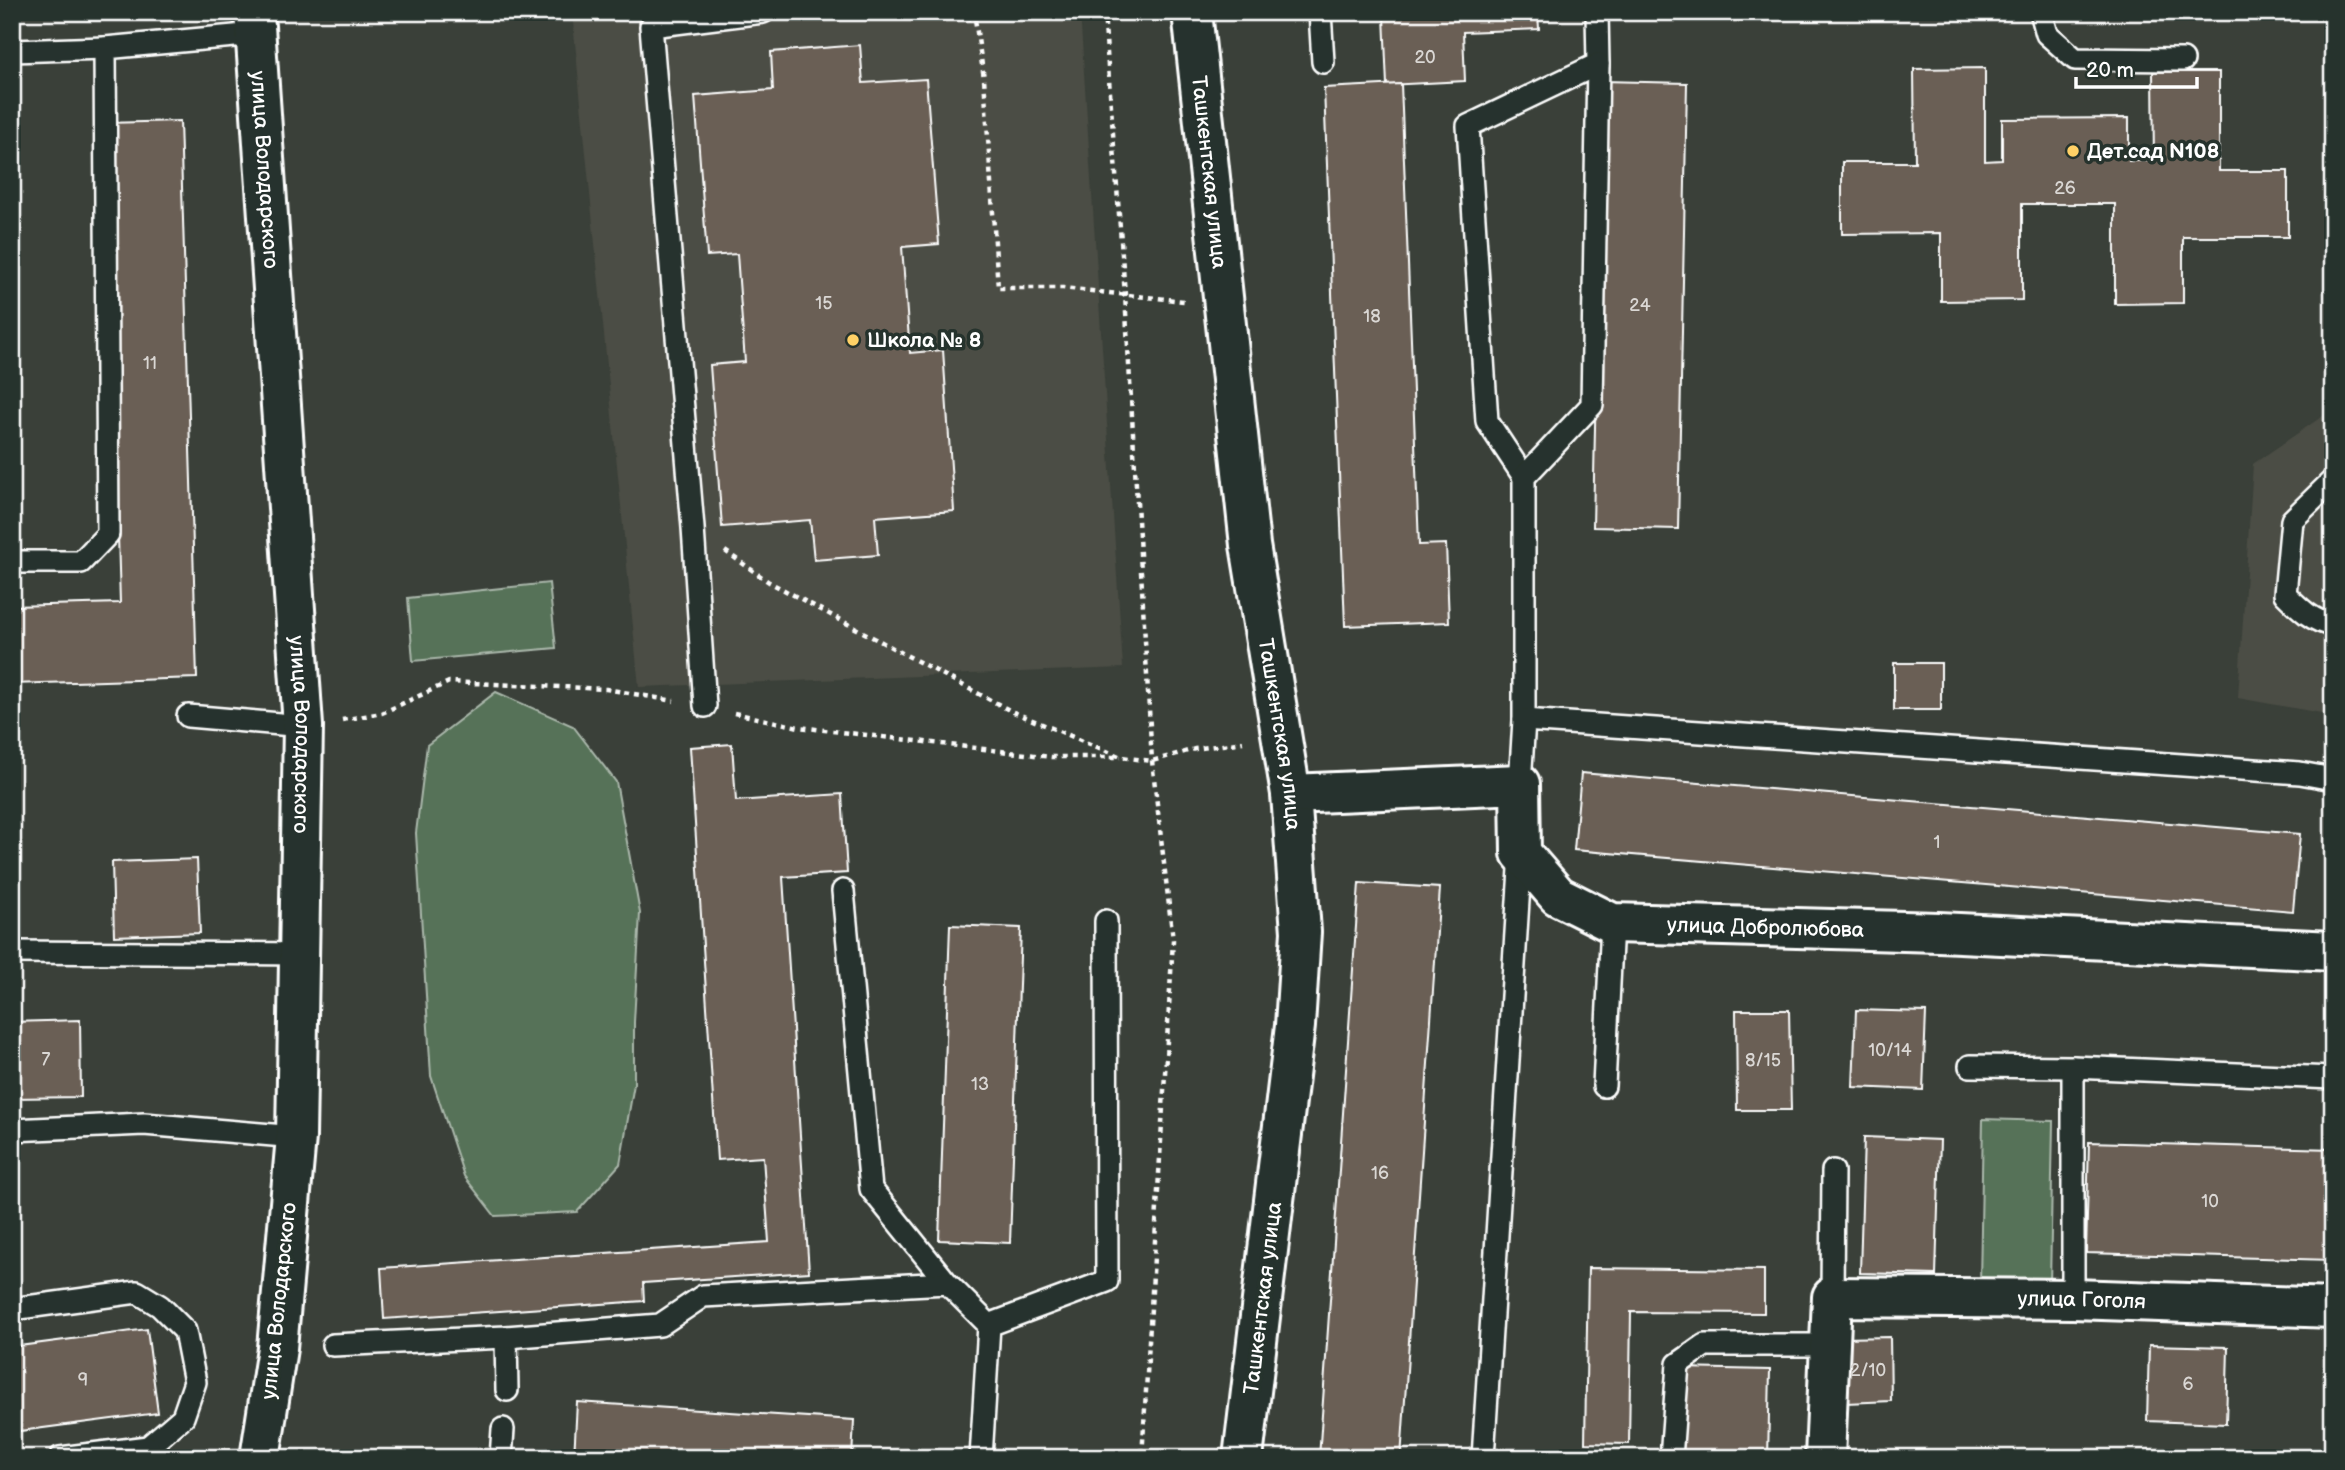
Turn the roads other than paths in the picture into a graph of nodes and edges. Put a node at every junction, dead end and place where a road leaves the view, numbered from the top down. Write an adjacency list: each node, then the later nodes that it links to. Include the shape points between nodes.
1 (763, 12): 16 (lane, via 651,26)
2 (1192, 12): 22 (street, Ташкентская улица, via 1250,545)
3 (1320, 12): 10 (lane)
4 (1597, 12): 11 (lane)
5 (2041, 12): 9 (lane, via 2048,34 2075,59)
6 (255, 23): 7 (lane); 19 (street, улица Володарского)
7 (105, 48): 8 (lane); 14 (lane, via 108,534 81,562)
8 (12, 51)
9 (2183, 60)
10 (1323, 62)
11 (1598, 64): 12 (lane, via 1592,405); 12 (lane, via 1468,126 1486,421)
12 (1524, 478): 18 (lane)
13 (2333, 480): 15 (lane, via 2292,520 2286,594 2303,611)
14 (12, 562)
15 (2333, 625)
16 (705, 706)
17 (188, 716): 19 (lane)
18 (1524, 720): 20 (lane, via 2287,772); 21 (lane)
19 (303, 726): 29 (street, улица Володарского)
20 (2333, 779)
21 (1520, 784): 22 (street); 23 (street)
22 (1291, 794): 53 (street, Ташкентская улица, via 1301,932 1295,1026)
23 (1521, 853): 26 (street, улица Добролюбова, via 1558,895); 54 (lane)
24 (843, 891): 37 (lane, via 871,1189)
25 (1106, 921): 42 (lane, via 1107,1281)
26 (1612, 923): 27 (street, улица Добролюбова, via 1940,932); 33 (lane)
27 (2333, 951)
28 (12, 952): 29 (lane)
29 (300, 954): 35 (street, улица Володарского)
30 (1970, 1066): 31 (lane)
31 (2073, 1067): 32 (lane); 39 (lane)
32 (2333, 1078)
33 (1604, 1086)
34 (12, 1130): 35 (lane, via 144,1124)
35 (296, 1137): 50 (street, улица Володарского, via 276,1348)
36 (1833, 1171): 38 (lane)
37 (947, 1283): 42 (lane); 43 (lane, via 703,1296 660,1325)
38 (1832, 1297): 39 (street, улица Гоголя); 45 (street)
39 (2073, 1298): 40 (street, улица Гоголя)
40 (2333, 1308)
41 (12, 1309): 48 (lane, via 137,1292 160,1306 185,1331 195,1382 184,1417)
42 (989, 1325): 52 (lane)
43 (506, 1337): 44 (lane); 46 (lane)
44 (333, 1345)
45 (1829, 1345): 55 (lane, via 1705,1345 1696,1351 1678,1364); 56 (street)
46 (507, 1390)
47 (503, 1429): 51 (lane)
48 (150, 1453): 49 (lane)
49 (60, 1458)
50 (260, 1458)
51 (501, 1458)
52 (981, 1458)
53 (1243, 1458)
54 (1483, 1458)
55 (1671, 1458)
56 (1825, 1458)

